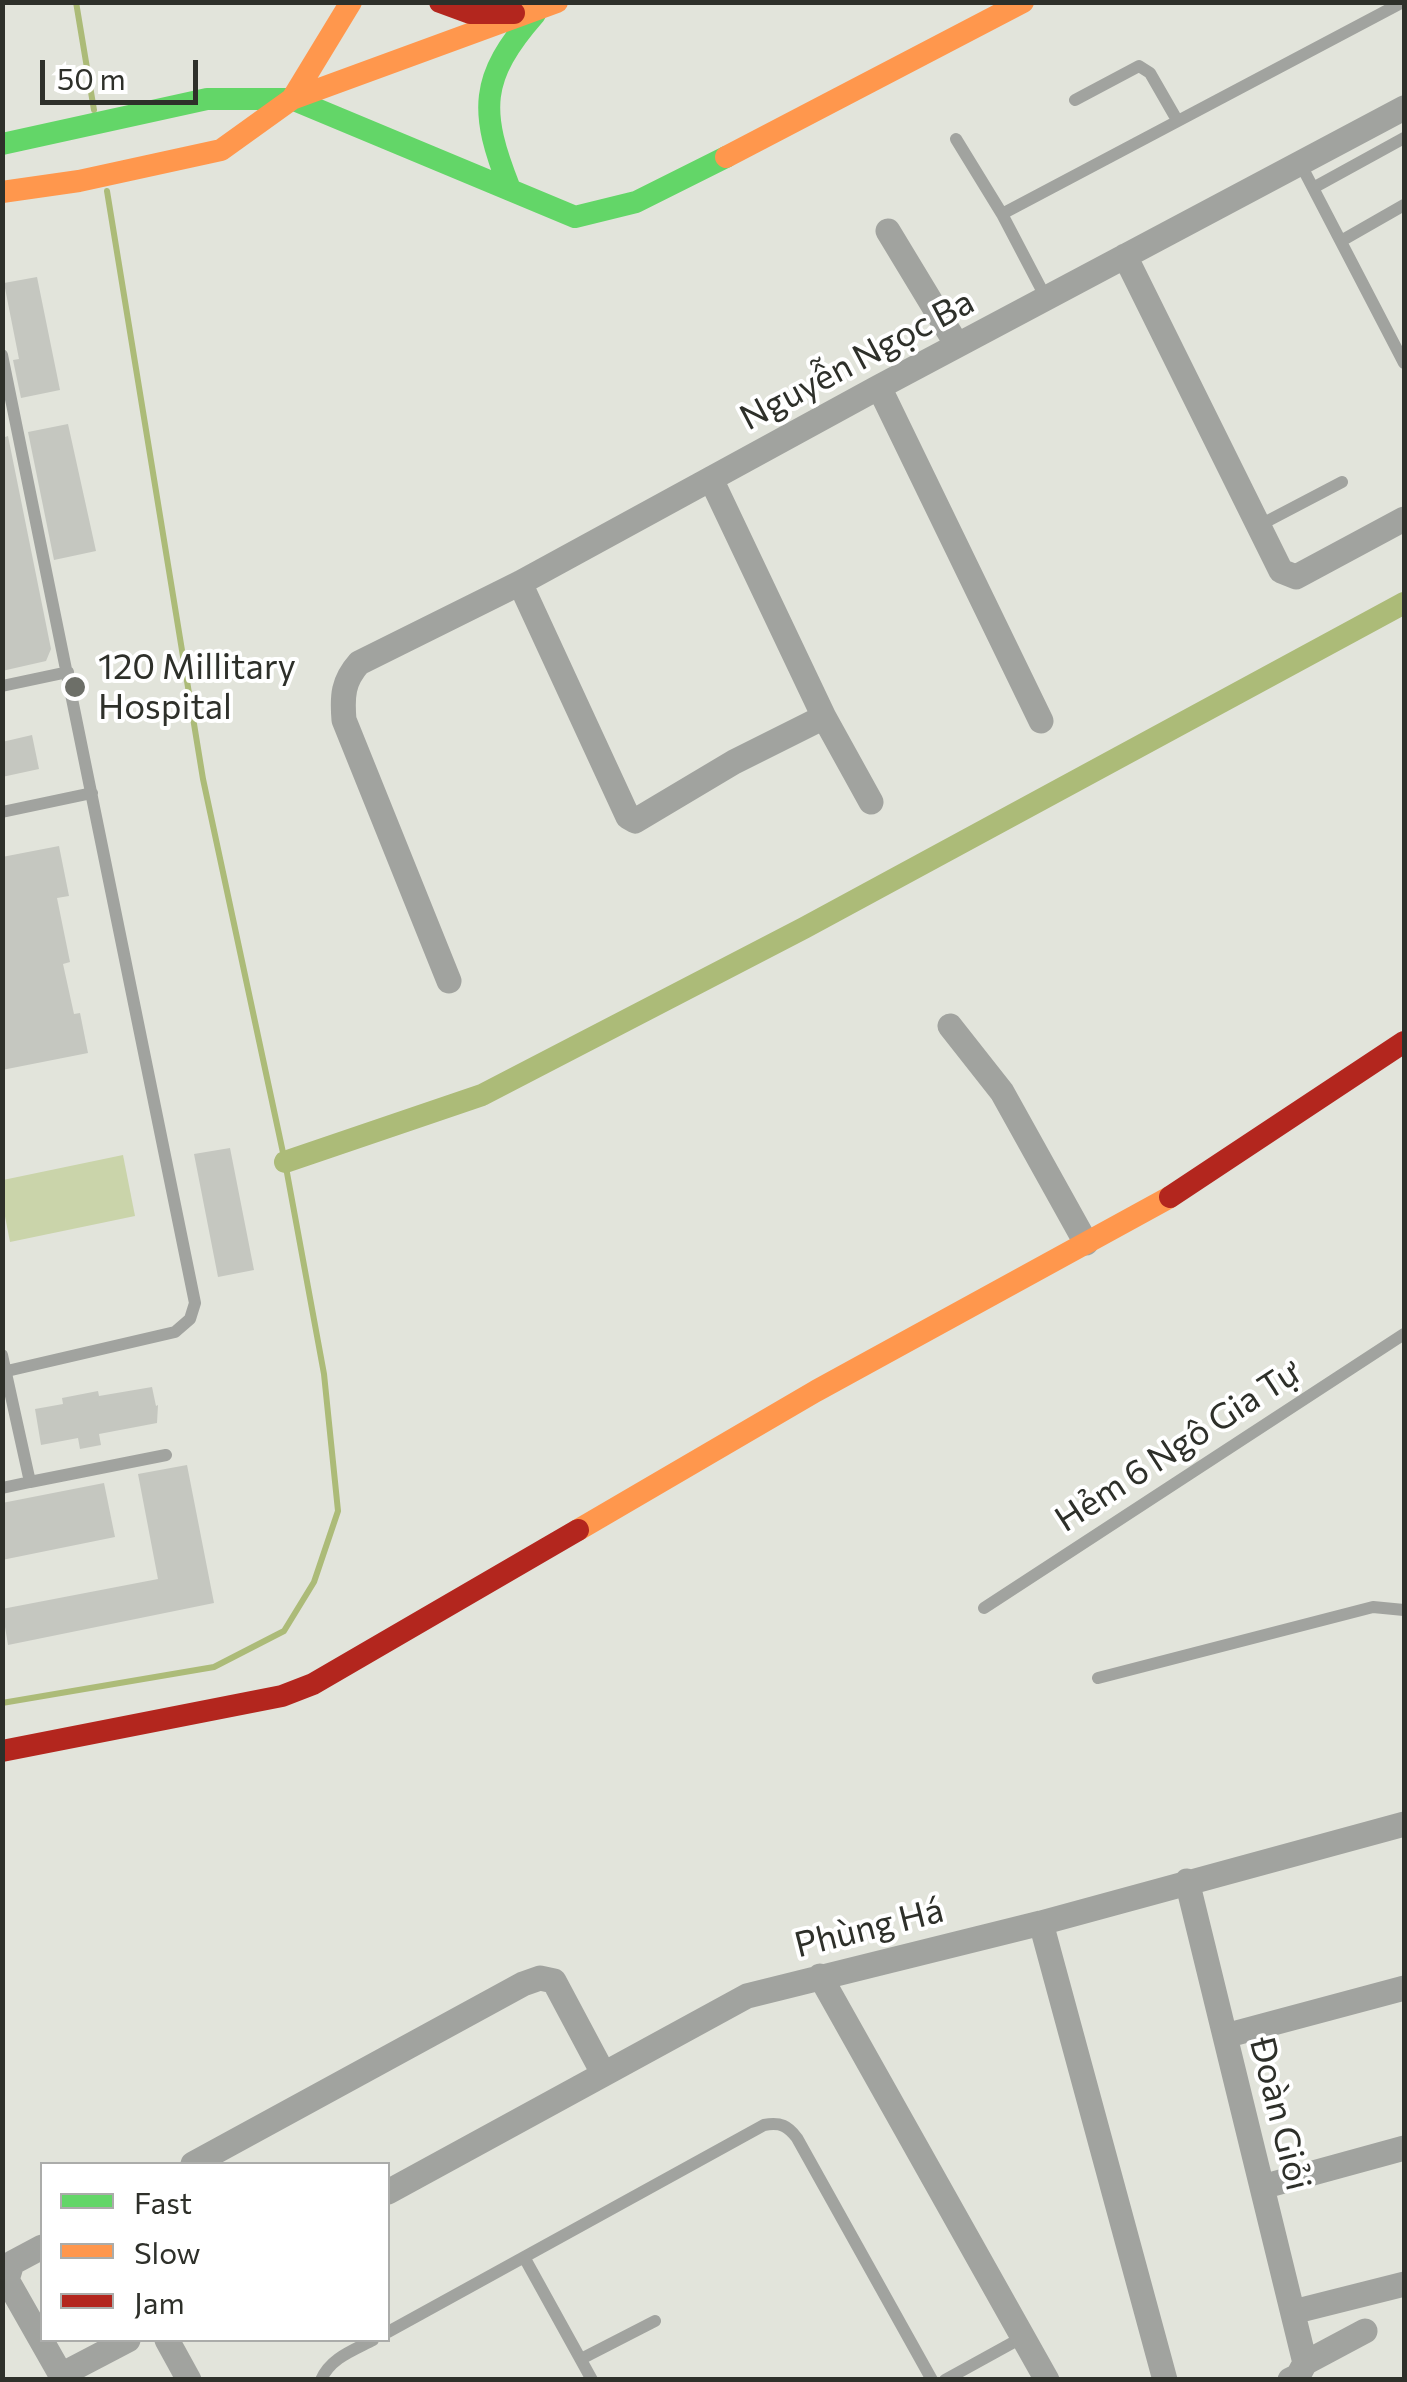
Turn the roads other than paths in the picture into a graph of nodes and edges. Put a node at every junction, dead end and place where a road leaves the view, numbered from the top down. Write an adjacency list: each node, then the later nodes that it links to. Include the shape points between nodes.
1 (351, 2): 6 (main road)
2 (440, 2): 5 (main road, via 470,13)
3 (1024, 2): 15 (main road, via 626,208 574,217)
4 (1403, 2): 9 (lane)
5 (546, 8): 6 (main road); 15 (main road, via 501,54 491,76 490,126)
6 (292, 99): 12 (main road, via 207,99); 15 (main road); 16 (main road, via 221,150)
7 (1075, 100): 9 (lane, via 1139,66 1150,73)
8 (1404, 108): 13 (street, Nguyễn Ngọc Ba)
9 (1176, 120): 18 (lane)
10 (1404, 138): 14 (lane)
11 (956, 139): 18 (lane)
12 (2, 144)
13 (1300, 163): 14 (lane); 21 (street, Nguyễn Ngọc Ba)
14 (1313, 188): 20 (lane)
15 (510, 189)
16 (2, 192)
17 (1404, 205): 20 (lane)
18 (1002, 214): 22 (lane)
19 (888, 231): 23 (street)
20 (1341, 241): 25 (lane)
21 (1124, 256): 22 (street, Nguyễn Ngọc Ba); 30 (street)
22 (1046, 298): 23 (street, Nguyễn Ngọc Ba)
23 (957, 345): 26 (street, Nguyễn Ngọc Ba)
24 (2, 355): 32 (lane)
25 (1404, 363)
26 (878, 386): 27 (street, Nguyễn Ngọc Ba); 35 (street)
27 (711, 479): 31 (street, Nguyễn Ngọc Ba); 34 (street)
28 (1342, 482): 30 (lane)
29 (1404, 519): 30 (street, via 1296,577 1281,571)
30 (1258, 526)
31 (520, 583): 34 (street, via 635,821); 39 (street, Nguyễn Ngọc Ba, via 359,662 346,677 342,697 344,720)
32 (68, 672): 33 (lane); 36 (lane)
33 (2, 686)
34 (824, 718): 37 (street)
35 (1041, 720)
36 (92, 793): 38 (lane); 46 (lane, via 195,1304 176,1332)
37 (871, 802)
38 (2, 812)
39 (449, 980)
40 (950, 1026): 43 (street, via 993,1077)
41 (1404, 1042): 43 (main road, via 1214,1169)
42 (1011, 1128): 43 (street, via 1058,1215)
43 (1081, 1234): 53 (main road, via 298,1691)
44 (1404, 1334): 50 (lane, Hẻm 6 Ngô Gia Tự)
45 (2, 1355): 46 (lane)
46 (7, 1371): 48 (lane)
47 (166, 1455): 48 (lane)
48 (30, 1482): 49 (lane)
49 (2, 1488)
50 (984, 1608)
51 (1404, 1610): 52 (lane, via 1373,1607)
52 (1098, 1678)
53 (2, 1752)
54 (1404, 1824): 55 (street, Phùng Há)
55 (1187, 1881): 56 (street, Phùng Há); 59 (street, Đoàn Giỏi)
56 (1041, 1923): 57 (street, Phùng Há); 87 (street)
57 (820, 1976): 60 (street, Phùng Há, via 746,1996); 73 (street)
58 (1404, 1988): 59 (street)
59 (1225, 2036): 63 (street, Đoàn Giỏi)
60 (603, 2073): 62 (street, via 554,1981 540,1978); 64 (street, Phùng Há)
61 (1404, 2148): 63 (street)
62 (197, 2162)
63 (1262, 2187): 68 (street, Đoàn Giỏi)
64 (390, 2191)
65 (40, 2248): 72 (street, via 12,2264 7,2280)
66 (524, 2257): 70 (lane); 78 (lane); 84 (lane, via 764,2125 788,2126)
67 (1404, 2284): 68 (street)
68 (1293, 2312): 79 (street, Đoàn Giỏi)
69 (655, 2320): 78 (lane)
70 (390, 2331)
71 (1364, 2331): 79 (street)
72 (40, 2337)
73 (1023, 2337): 85 (lane); 86 (street)
74 (43, 2342): 80 (street)
75 (124, 2342): 80 (street)
76 (167, 2342): 81 (street)
77 (370, 2342): 82 (lane, via 335,2360)
78 (581, 2359): 83 (lane)
79 (1298, 2375)
80 (63, 2377)
81 (189, 2380)
82 (321, 2380)
83 (592, 2380)
84 (932, 2380)
85 (946, 2380)
86 (1048, 2380)
87 (1166, 2380)

